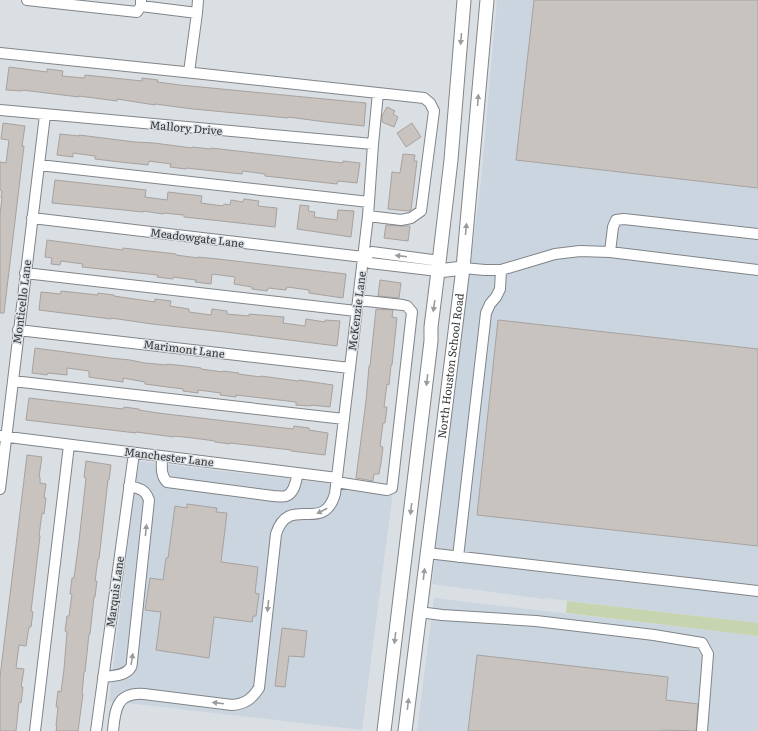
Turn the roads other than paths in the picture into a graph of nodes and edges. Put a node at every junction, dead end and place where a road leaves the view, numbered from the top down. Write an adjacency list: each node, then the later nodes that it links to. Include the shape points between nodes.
1 (28, 0): 5 (street)
2 (198, 0): 7 (street)
3 (464, 0): 21 (main road, North Houston School Road, one-way to 21, via 451,160)
4 (487, 0): 22 (main road, North Houston School Road, one-way to 4)
5 (84, 3): 6 (street, via 137,12)
6 (141, 3): 7 (street)
7 (197, 13): 9 (street)
8 (0, 55): 9 (street)
9 (189, 72): 10 (street)
10 (378, 93): 13 (street, McKenzie Lane); 16 (street, via 424,98 434,111 421,211 411,218 401,220)
11 (0, 110): 12 (street, Mallory Drive)
12 (45, 115): 13 (street, Mallory Drive); 14 (street, Monticello Lane)
13 (373, 144): 15 (street, McKenzie Lane)
14 (39, 165): 15 (street); 17 (street, Monticello Lane)
15 (369, 202): 16 (street, McKenzie Lane)
16 (368, 216): 20 (street, McKenzie Lane)
17 (32, 218): 20 (street, Meadowgate Lane); 25 (street, Monticello Lane)
18 (758, 234): 19 (street, via 624,219 616,220 613,227)
19 (610, 252): 23 (street, via 580,251 555,254); 24 (street)
20 (363, 257): 21 (street, Meadowgate Lane, via 372,252); 26 (street, McKenzie Lane)
21 (439, 266): 22 (main road); 43 (main road, North Houston School Road, one-way to 43)
22 (463, 268): 23 (street); 40 (main road, North Houston School Road)
23 (501, 270): 41 (street, via 500,289 486,313)
24 (758, 270)
25 (25, 273): 27 (street); 28 (street, Monticello Lane)
26 (358, 300): 27 (street, McKenzie Lane); 37 (street, Manchester Lane, via 403,305 412,312 393,480 392,488 388,490)
27 (356, 311): 29 (street, McKenzie Lane)
28 (18, 330): 29 (street, Marimont Lane); 30 (street, Monticello Lane)
29 (350, 368): 31 (street, McKenzie Lane)
30 (13, 381): 31 (street); 32 (street, Monticello Lane)
31 (344, 419): 37 (street, McKenzie Lane)
32 (3, 437): 33 (street, Manchester Lane); 39 (street, Monticello Lane)
33 (69, 445): 34 (street, Manchester Lane); 46 (street)
34 (134, 453): 35 (street, Manchester Lane); 38 (street, Marquis Lane)
35 (162, 456): 36 (street, Manchester Lane); 36 (street, via 162,471 167,482 265,495 290,494)
36 (298, 473): 37 (street, Manchester Lane)
37 (337, 480): 48 (street, McKenzie Lane, one-way to 48, via 332,502 322,513 291,515 279,526 260,680 254,695 248,701 232,705 136,693 128,695 117,707)
38 (129, 486): 45 (street, Marquis Lane); 45 (street, one-way to 38, via 125,673 132,661 149,500 141,489)
39 (0, 489)
40 (426, 553): 41 (street); 44 (main road, North Houston School Road, one-way to 40)
41 (458, 556): 42 (street)
42 (758, 591)
43 (399, 609): 44 (main road); 49 (main road, North Houston School Road, one-way to 49)
44 (419, 612): 50 (main road, North Houston School Road, one-way to 44); 51 (street, via 536,621 702,643 708,654)
45 (103, 677): 47 (street, Marquis Lane)
46 (35, 731)
47 (96, 731)
48 (113, 731)
49 (384, 731)
50 (405, 731)
51 (702, 731)

